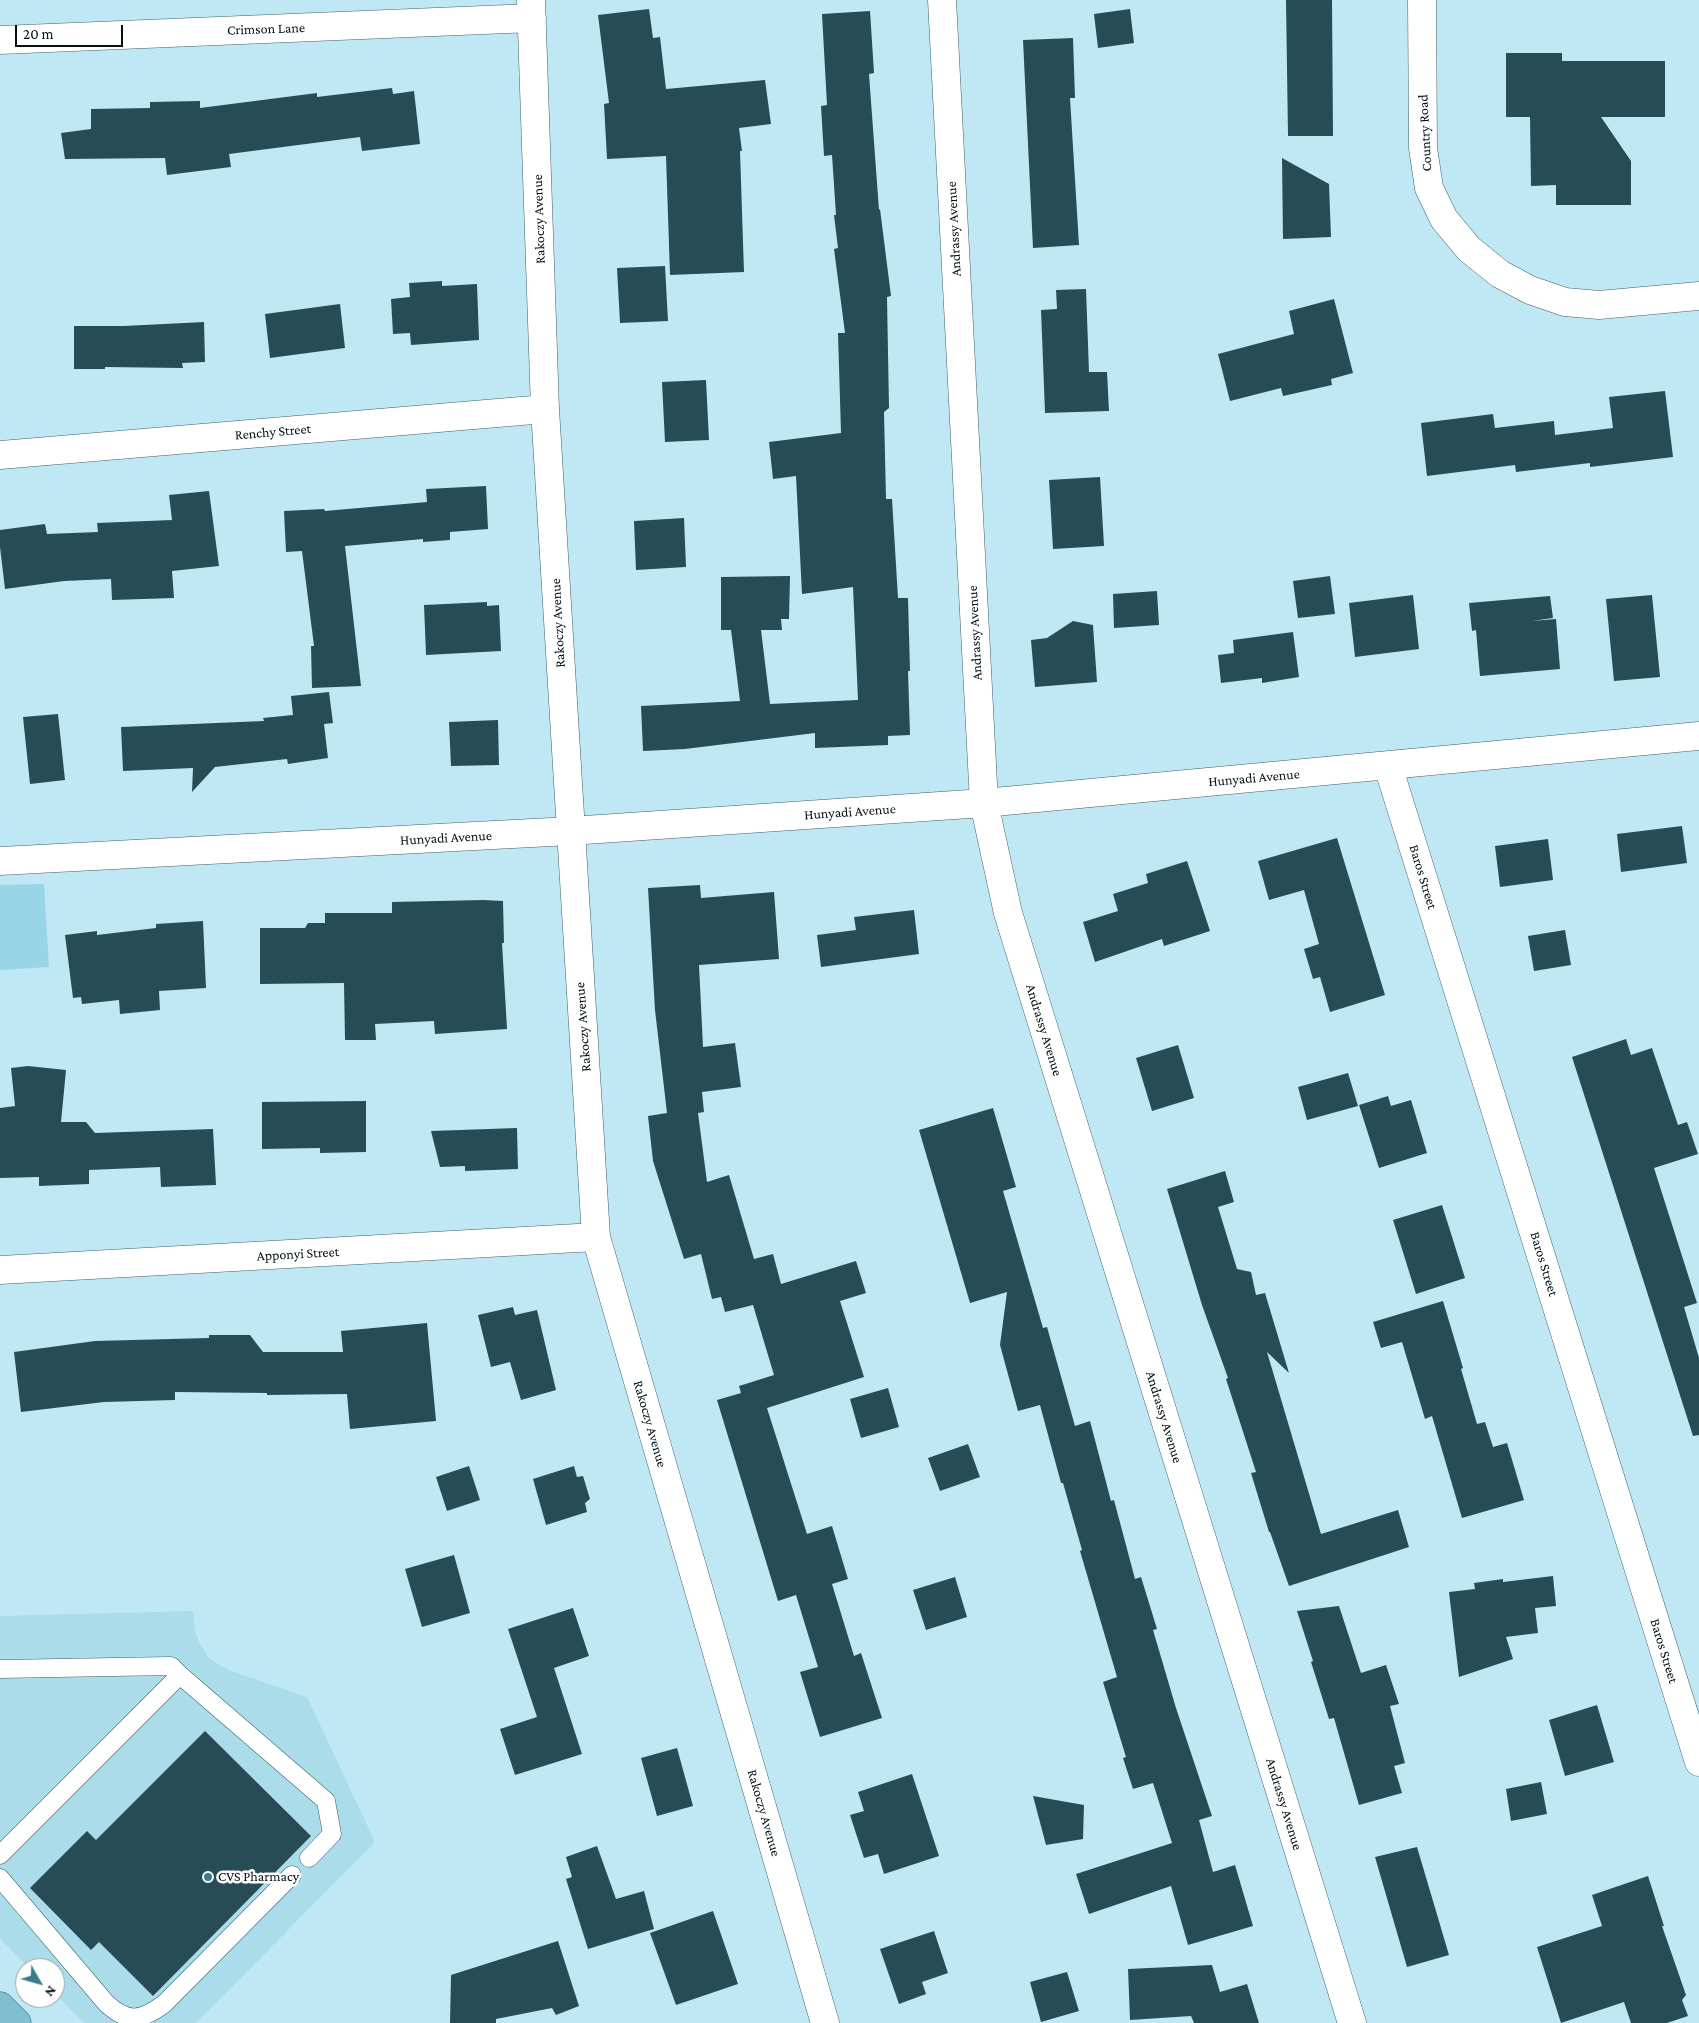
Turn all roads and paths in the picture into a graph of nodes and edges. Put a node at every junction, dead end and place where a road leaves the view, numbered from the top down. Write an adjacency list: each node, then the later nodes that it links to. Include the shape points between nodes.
1 (942, 0): 10 (street, Andrassy Avenue)
2 (1422, 0): 5 (street, Country Road, via 1423,148 1429,188 1444,219 1469,249 1500,274 1530,290 1565,302 1599,305)
3 (532, 9): 4 (street, Crimson Lane); 6 (street, Rakoczy Avenue)
4 (0, 40)
5 (1699, 296)
6 (546, 409): 7 (street, Renchy Street); 11 (street, Rakoczy Avenue)
7 (0, 455)
8 (1699, 736): 9 (street, Hunyadi Avenue)
9 (1388, 766): 10 (street, Hunyadi Avenue); 17 (street, Baros Street)
10 (984, 803): 11 (street, Hunyadi Avenue); 25 (street, Andrassy Avenue, via 1008,913)
11 (570, 832): 12 (street, Hunyadi Avenue); 13 (street, Rakoczy Avenue)
12 (0, 861)
13 (596, 1237): 14 (street, Apponyi Street); 24 (street, Rakoczy Avenue)
14 (0, 1270)
15 (0, 1669): 16 (lane, via 171,1666)
16 (180, 1675): 18 (lane); 19 (lane, via 326,1801 332,1834)
17 (1699, 1762)
18 (0, 1855)
19 (309, 1858)
20 (292, 1875): 21 (lane, via 164,2004 140,2018 129,2019 106,2003)
21 (0, 1878)
22 (0, 2006): 23 (main road)
23 (17, 2023)
24 (825, 2023)
25 (1352, 2023)

